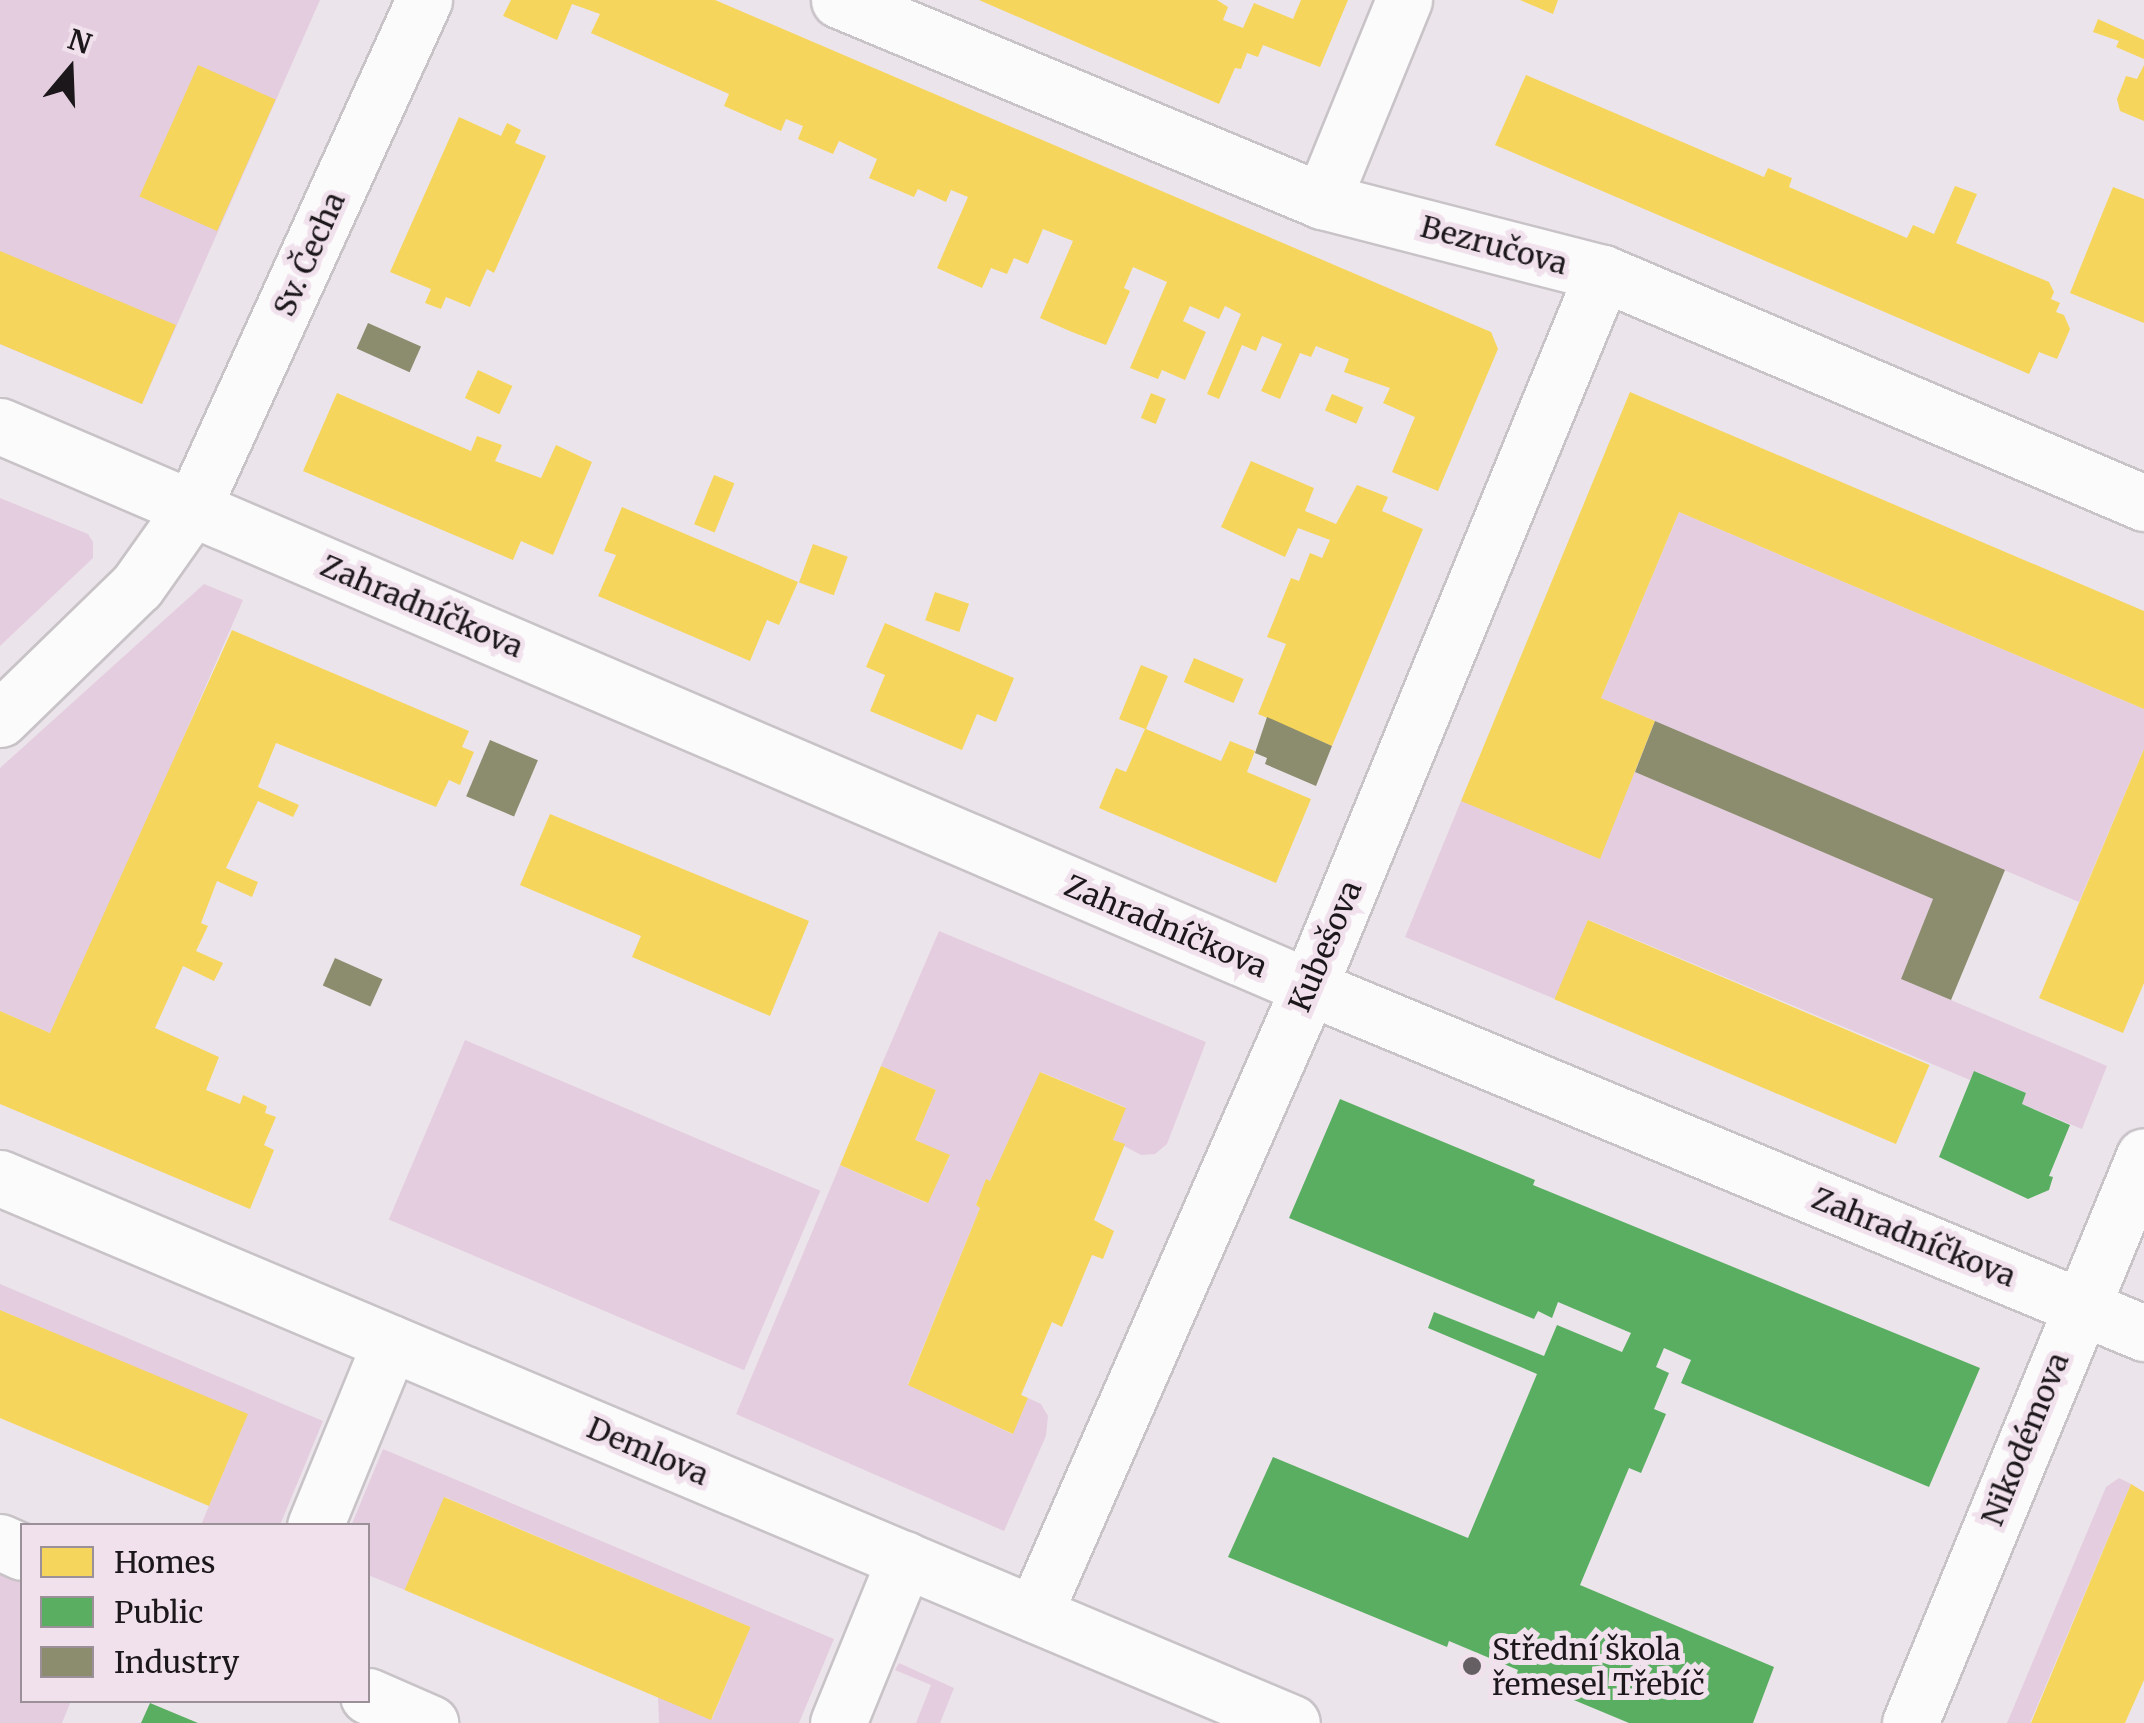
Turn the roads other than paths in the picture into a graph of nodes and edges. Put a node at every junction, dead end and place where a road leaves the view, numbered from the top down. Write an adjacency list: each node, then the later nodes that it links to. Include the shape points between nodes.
1 (424, 0): 8 (street, Sv. Čecha)
2 (839, 0): 4 (street, Bezručova)
3 (1404, 0): 4 (street)
4 (1322, 200): 5 (street, Bezručova)
5 (1603, 274): 7 (street, Bezručova); 10 (street, Kubešova)
6 (0, 426): 8 (street, Zahradníčkova)
7 (2139, 488)
8 (193, 507): 9 (street, Sv. Čecha, via 137,586); 10 (street, Zahradníčkova)
9 (0, 719)
10 (1309, 987): 13 (street, Zahradníčkova); 18 (street, Kubešova)
11 (2144, 1156): 13 (street, Nikodémova)
12 (0, 1178): 15 (street, Demlova)
13 (2080, 1305): 14 (street, Zahradníčkova); 23 (street, Nikodémova)
14 (2144, 1333)
15 (390, 1342): 16 (street); 17 (street, Demlova)
16 (316, 1523)
17 (905, 1559): 18 (street, Demlova); 21 (street)
18 (1034, 1614): 22 (street, Demlova)
19 (370, 1697): 20 (street)
20 (430, 1723)
21 (838, 1723)
22 (1292, 1723)
23 (1910, 1723)

